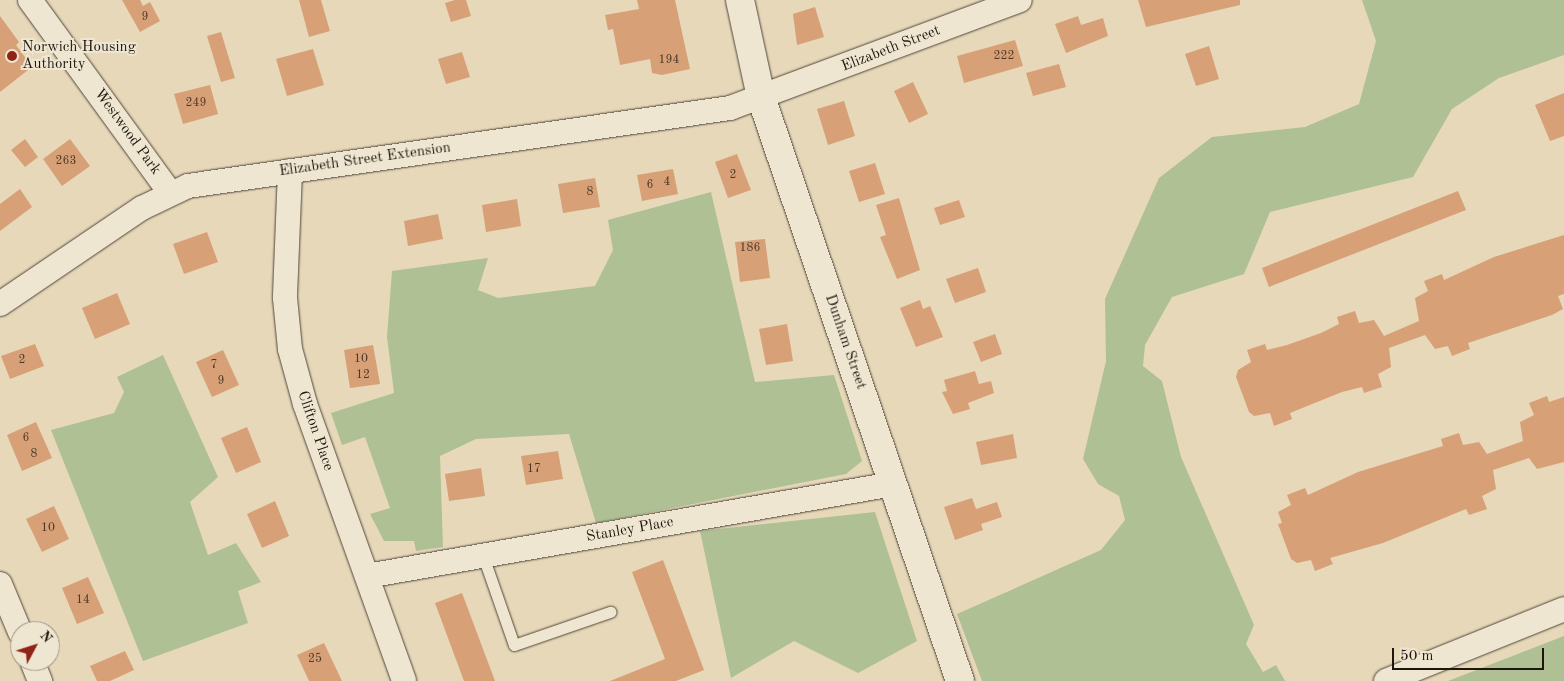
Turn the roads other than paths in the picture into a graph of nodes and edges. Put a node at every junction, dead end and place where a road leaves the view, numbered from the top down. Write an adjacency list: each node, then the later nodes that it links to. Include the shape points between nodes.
1 (30, 0): 6 (street, Westwood Park)
2 (740, 0): 4 (street, Dunham Street)
3 (1020, 0): 4 (street, Elizabeth Street)
4 (761, 97): 5 (street, Elizabeth Street Extension, via 715,111); 8 (street, Dunham Street)
5 (290, 171): 6 (street, Elizabeth Street Extension, via 212,181); 10 (street, Clifton Place, via 285,298 290,349 305,404)
6 (170, 193): 7 (street, Elizabeth Street Extension)
7 (0, 304)
8 (893, 484): 9 (street, Stanley Place); 16 (street, Dunham Street)
9 (484, 556): 10 (street, Stanley Place); 13 (lane, via 514,644)
10 (367, 576): 15 (street, Clifton Place)
11 (0, 584): 14 (street)
12 (1564, 609): 17 (street)
13 (610, 612)
14 (15, 621)
15 (404, 681)
16 (960, 681)
17 (1386, 681)

